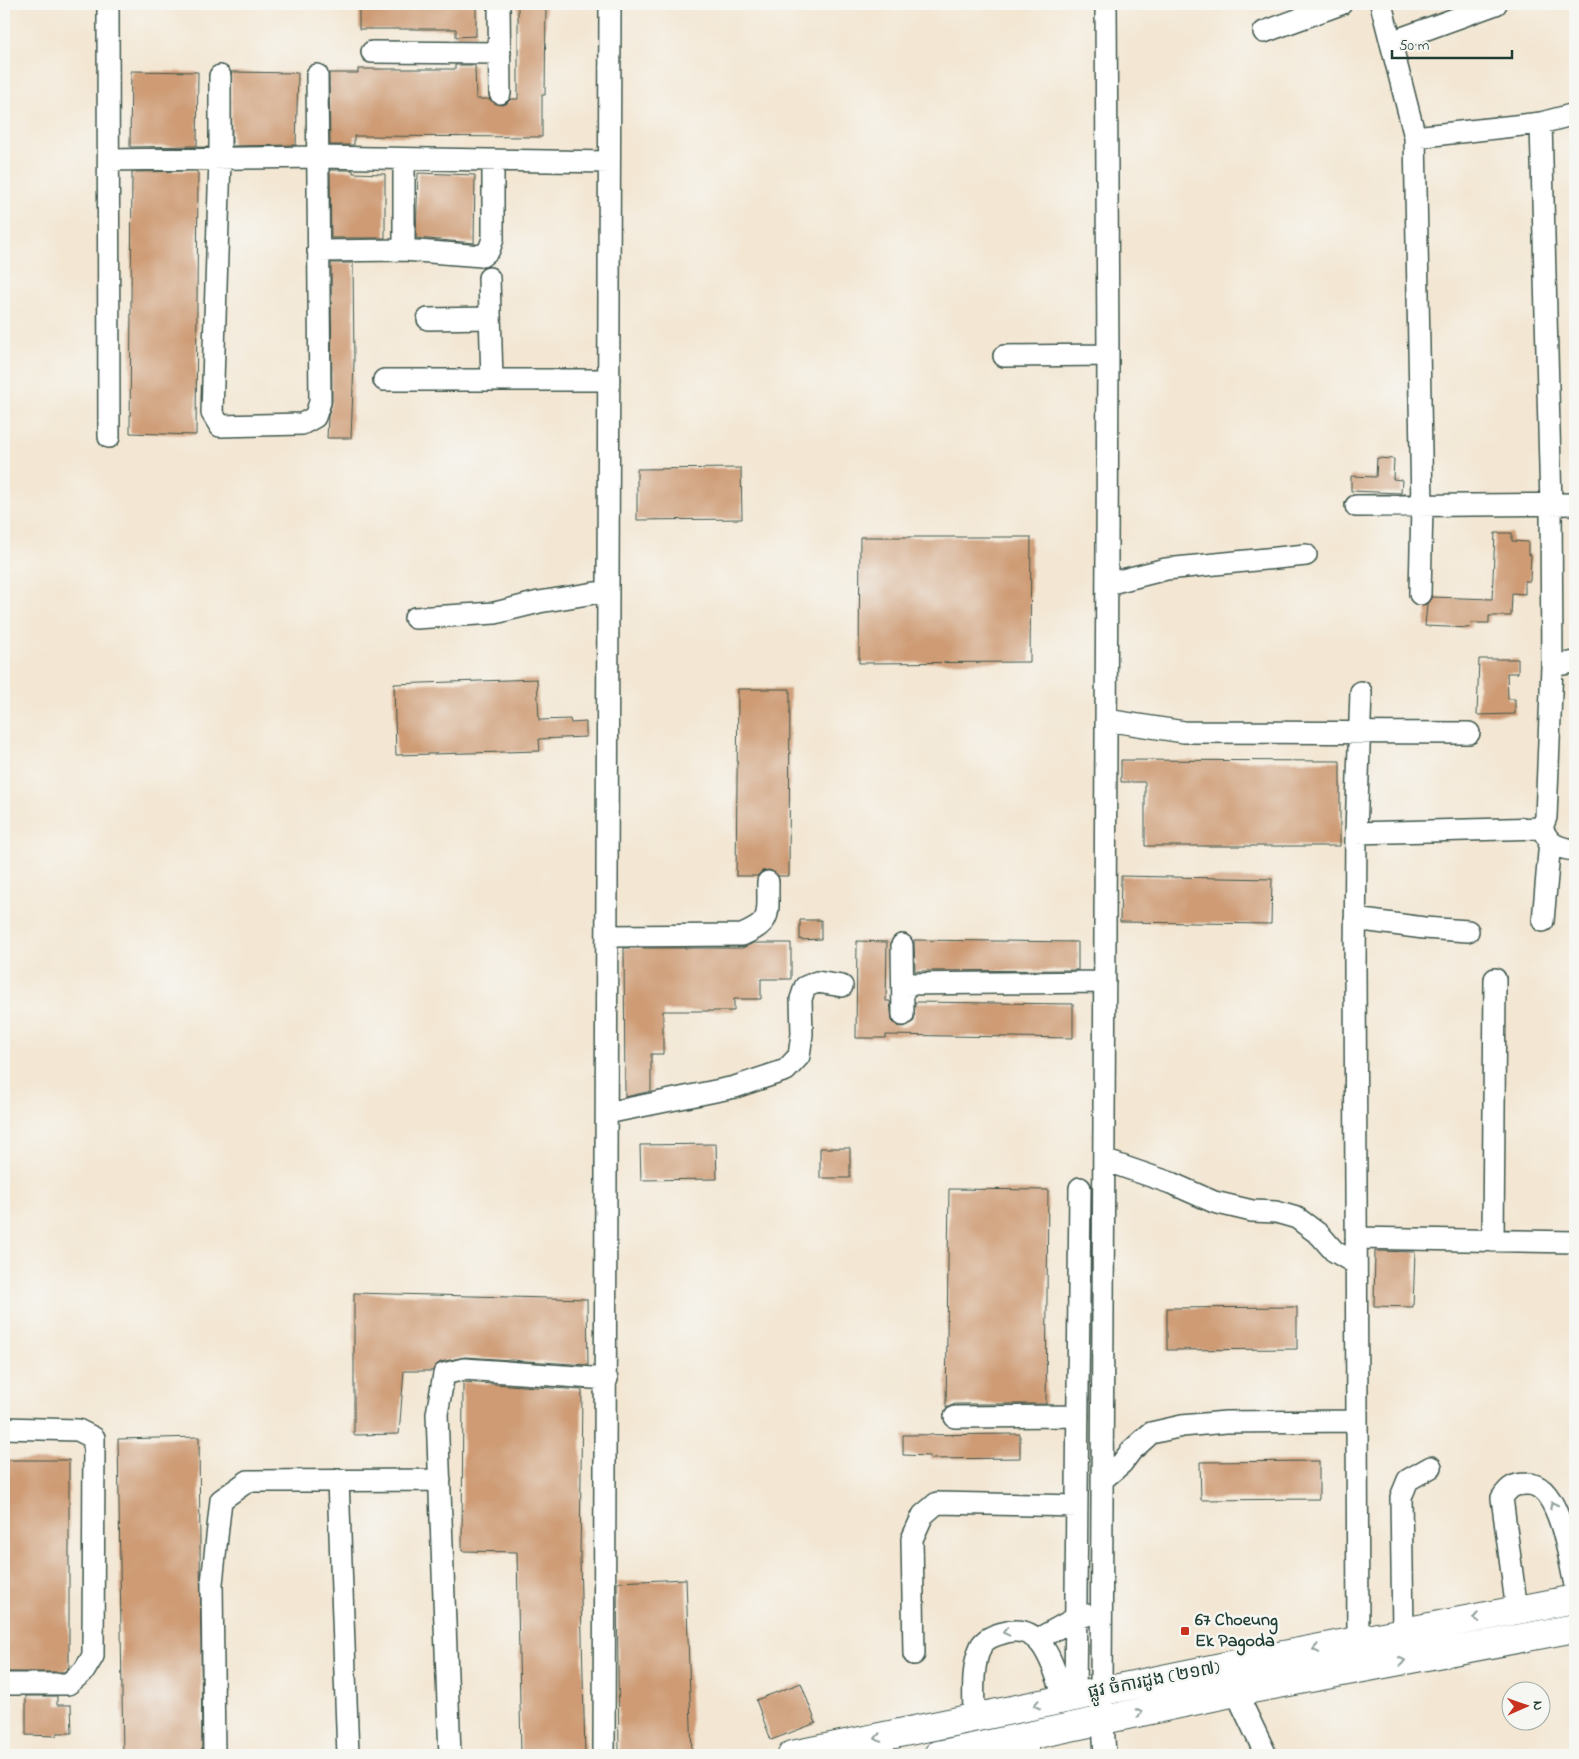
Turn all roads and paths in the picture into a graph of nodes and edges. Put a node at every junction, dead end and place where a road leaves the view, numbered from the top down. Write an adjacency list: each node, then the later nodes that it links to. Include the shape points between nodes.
1 (108, 4): 21 (street)
2 (499, 4): 11 (street)
3 (610, 4): 23 (street)
4 (1106, 4): 29 (street)
5 (1341, 4): 8 (street)
6 (1381, 4): 9 (street)
7 (1496, 4): 9 (street)
8 (1264, 32)
9 (1391, 42): 17 (street)
10 (372, 52): 11 (street)
11 (500, 53): 14 (street)
12 (317, 75): 18 (street)
13 (220, 76): 19 (street)
14 (500, 93)
15 (1575, 114): 16 (street)
16 (1541, 123): 17 (street); 36 (street)
17 (1415, 137): 38 (street)
18 (318, 158): 19 (street); 20 (street); 25 (street)
19 (220, 159): 21 (street); 25 (street, via 212,413 220,426 302,424 315,418 320,402)
20 (404, 159): 22 (street); 24 (street)
21 (109, 160): 34 (street)
22 (493, 161): 23 (street); 24 (street, via 493,239 489,250 482,256)
23 (610, 162): 33 (street)
24 (404, 250): 25 (street)
25 (318, 251)
26 (489, 278): 27 (street)
27 (490, 318): 28 (street); 32 (street)
28 (428, 319)
29 (1108, 355): 30 (street); 40 (street)
30 (1004, 356)
31 (384, 380): 32 (street)
32 (492, 380): 33 (street)
33 (608, 380): 41 (street)
34 (109, 437)
35 (1575, 504): 36 (street)
36 (1551, 505): 38 (street); 45 (street)
37 (1356, 506): 38 (street)
38 (1422, 506): 42 (street)
39 (1306, 555): 40 (street, via 1166,569)
40 (1107, 584): 47 (street)
41 (607, 590): 43 (street, via 495,613); 57 (street)
42 (1420, 594)
43 (415, 618)
44 (1575, 662): 45 (street)
45 (1552, 666): 51 (street)
46 (1361, 692): 48 (street)
47 (1106, 720): 48 (street, via 1184,732); 60 (street)
48 (1358, 732): 49 (street); 50 (street)
49 (1469, 734)
50 (1356, 833): 51 (street); 54 (street)
51 (1546, 835): 52 (street, via 1556,847); 55 (street)
52 (1575, 850)
53 (768, 882): 57 (street, via 766,919 759,928 742,935)
54 (1355, 919): 56 (street); 67 (street)
55 (1543, 921)
56 (1468, 931)
57 (607, 936): 64 (street)
58 (902, 946): 61 (street)
59 (1495, 979): 68 (street)
60 (1105, 982): 61 (street); 65 (street)
61 (903, 984): 63 (street)
62 (842, 986): 64 (street, via 817,982 805,987 801,999 799,1056 786,1070 735,1087)
63 (903, 1015)
64 (607, 1113): 71 (street)
65 (1104, 1160): 70 (street, via 1214,1202 1298,1218 1334,1251); 79 (street)
66 (1080, 1188): 72 (street)
67 (1356, 1238): 68 (street); 70 (street)
68 (1493, 1240): 69 (street)
69 (1575, 1242)
70 (1356, 1264): 74 (street)
71 (607, 1379): 78 (street, via 464,1369 444,1374 437,1414); 103 (street)
72 (1078, 1416): 73 (street); 80 (street)
73 (955, 1417)
74 (1357, 1421): 79 (street, via 1226,1422 1151,1433); 89 (street)
75 (4, 1428): 93 (street, via 78,1430 94,1438 94,1458 93,1656 84,1671 68,1684)
76 (1431, 1467): 87 (street, via 1408,1480 1401,1497)
77 (338, 1480): 78 (street); 100 (street, via 248,1481 220,1500 212,1582); 101 (street)
78 (440, 1480): 102 (street)
79 (1102, 1480): 83 (street)
80 (1077, 1506): 85 (street); 90 (street, via 937,1503 923,1514 912,1539)
81 (1575, 1586): 84 (street, one-way to 84, via 1556,1506 1534,1483 1517,1484 1508,1488 1502,1498)
82 (1563, 1602): 84 (main road, ផ្លូវ ចំការដូង (២១៧)); 86 (main road)
83 (1102, 1611): 85 (street); 94 (street)
84 (1517, 1611): 87 (main road, ផ្លូវ ចំការដូង (២១៧), one-way to 87)
85 (1076, 1618): 88 (street); 96 (street)
86 (1565, 1630): 92 (main road, ផ្លូវ ចំការដូង (២១៧), one-way to 86)
87 (1404, 1631): 89 (main road, ផ្លូវ ចំការដូង (២១៧))
88 (1038, 1639): 96 (street); 97 (street, one-way to 97, via 1026,1631 1012,1630 993,1635 981,1645 976,1663)
89 (1358, 1640): 91 (main road, ផ្លូវ ចំការដូង (២១៧), one-way to 91); 92 (street)
90 (914, 1654)
91 (1231, 1665): 94 (main road, ផ្លូវ ចំការដូង (២១៧)); 95 (street)
92 (1363, 1668): 95 (main road, ផ្លូវ ចំការដូង (២១៧))
93 (4, 1684)
94 (1101, 1692): 96 (main road, ផ្លូវ ចំការដូង (២១៧)); 98 (street)
95 (1236, 1692): 98 (main road, ផ្លូវ ចំការដូង (២១៧), one-way to 95); 107 (street)
96 (1070, 1698): 97 (main road, ផ្លូវ ចំការដូង (២១៧), one-way to 97)
97 (974, 1719): 104 (main road, ផ្លូវ ចំការដូង (២១៧), one-way to 104)
98 (1104, 1720): 99 (main road, ផ្លូវ ចំការដូង (២១៧)); 106 (street)
99 (1028, 1746): 105 (main road, ផ្លូវ ចំការដូង (២១៧))
100 (214, 1755)
101 (348, 1755)
102 (450, 1755)
103 (604, 1755)
104 (792, 1755)
105 (938, 1755)
106 (1105, 1755)
107 (1266, 1755)

